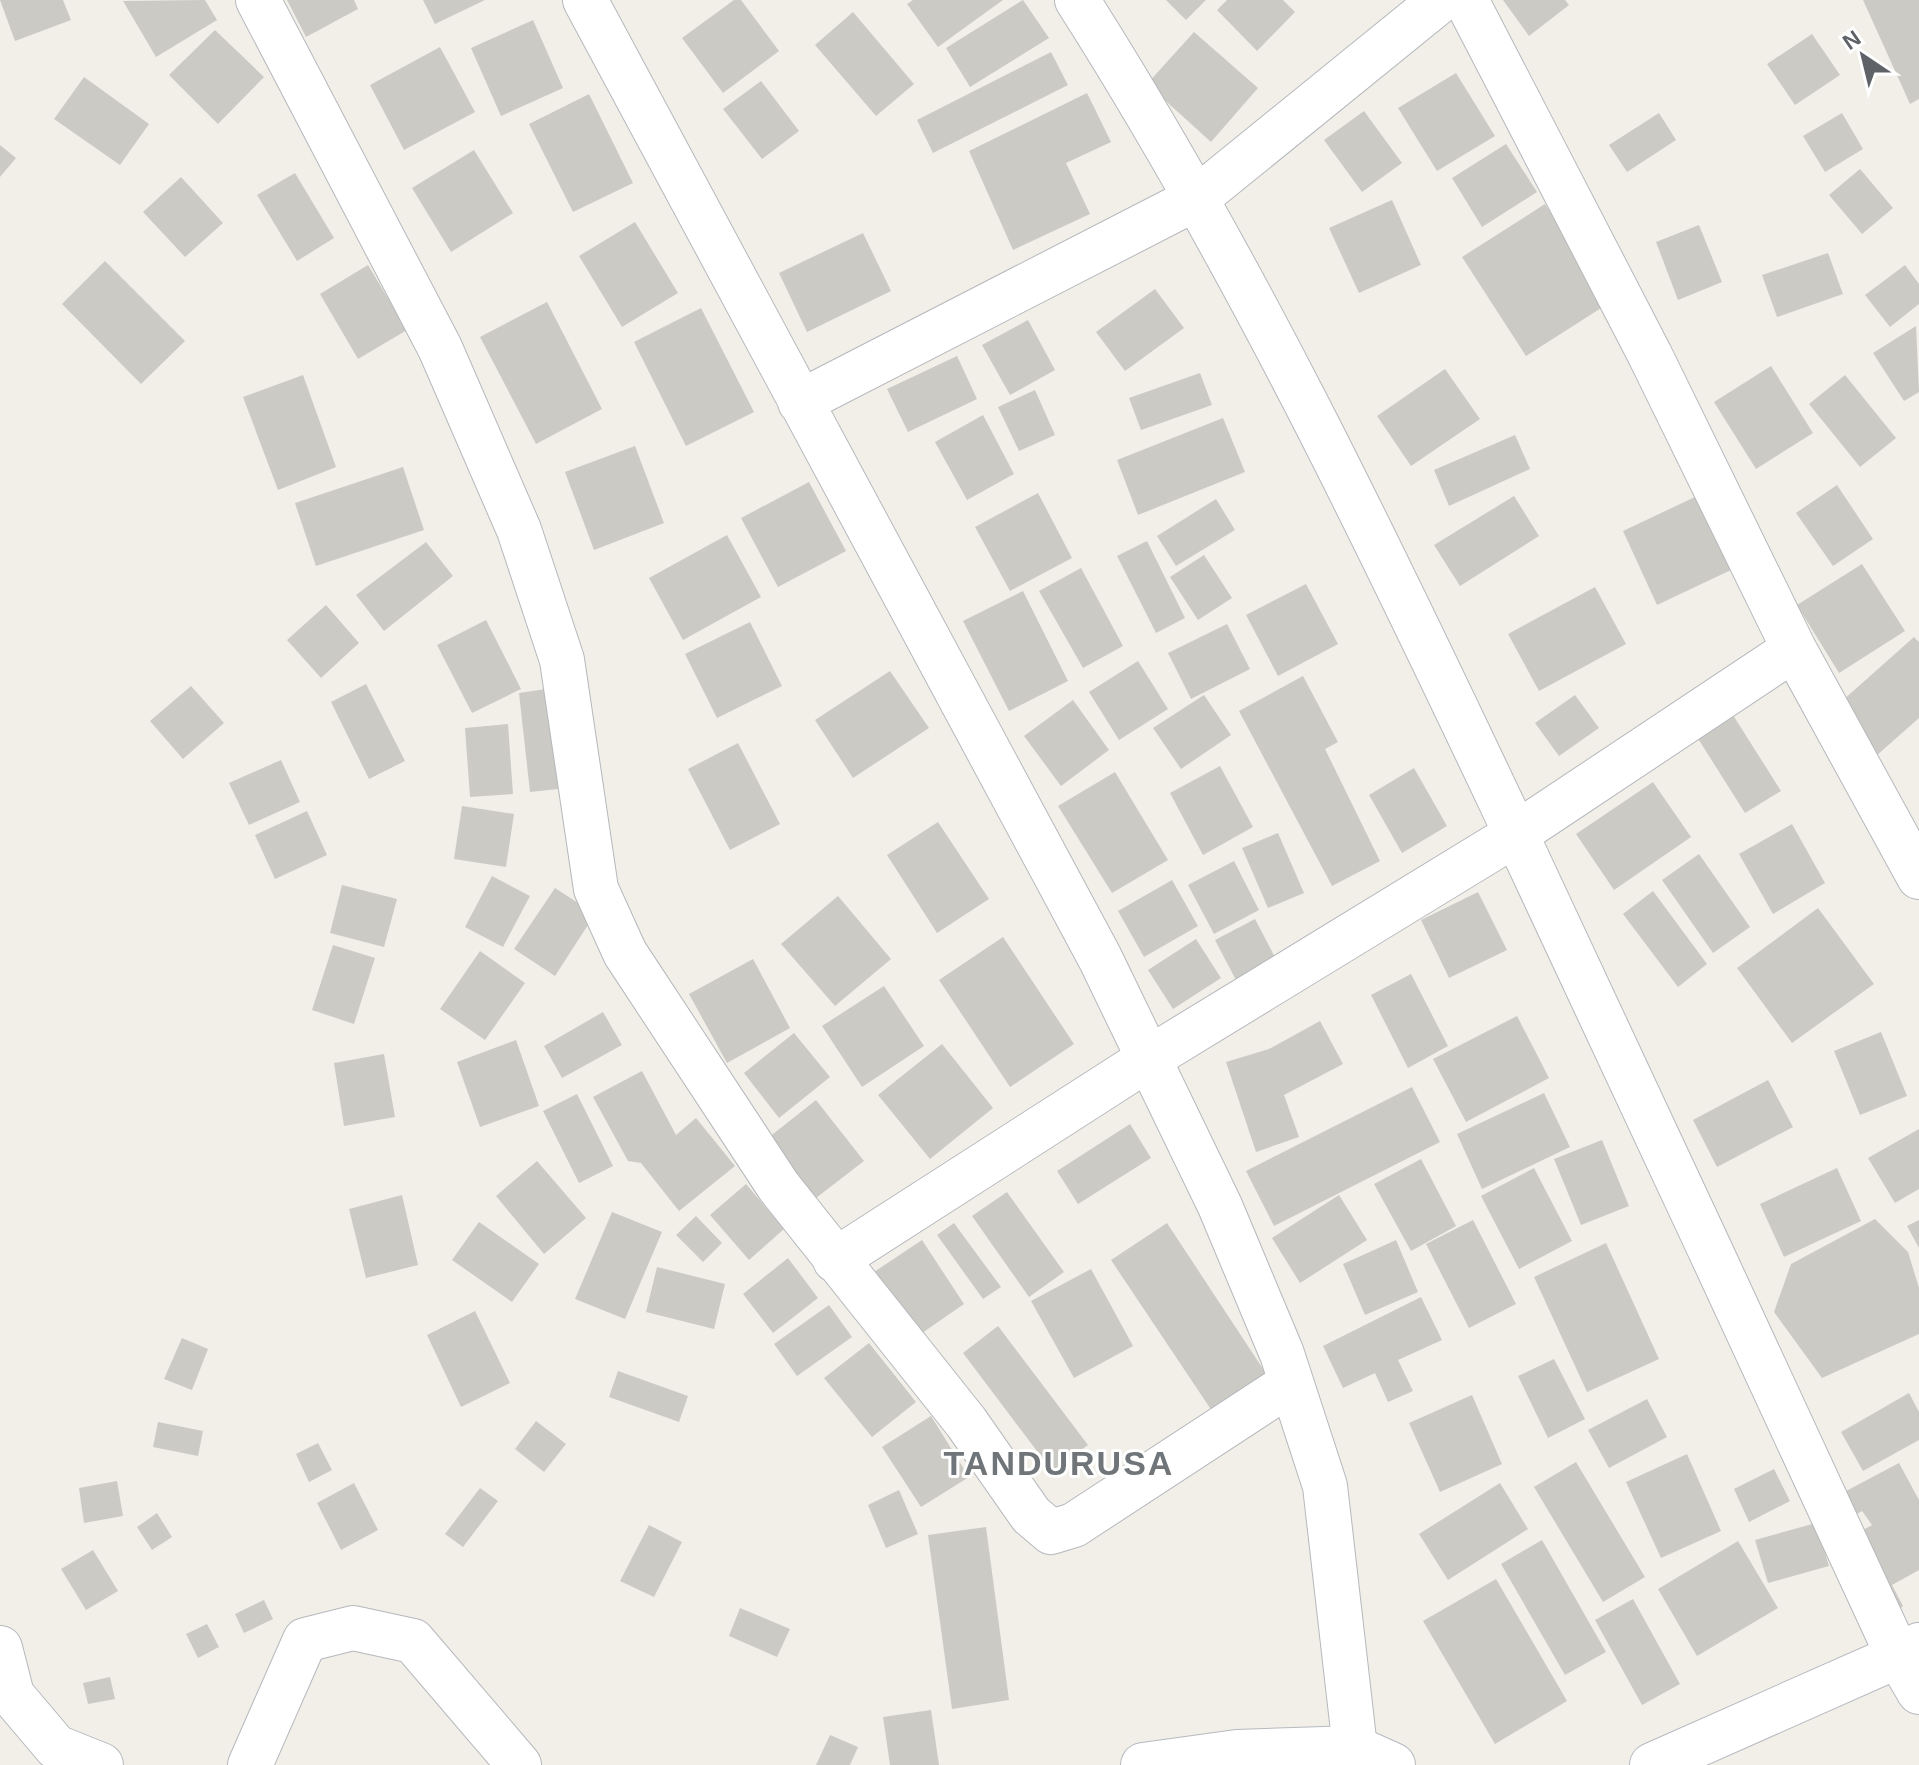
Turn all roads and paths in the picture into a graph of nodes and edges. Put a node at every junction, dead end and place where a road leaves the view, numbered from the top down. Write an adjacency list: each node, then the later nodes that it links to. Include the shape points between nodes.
1 (258, 0): 12 (street, via 440,348 524,542 562,660 596,889 607,918 738,1127)
2 (585, 0): 7 (street)
3 (1077, 0): 6 (street)
4 (1441, 0): 6 (street)
5 (1466, 0): 8 (street, via 1650,355)
6 (1197, 198): 7 (street); 9 (street, via 1317,422)
7 (800, 402): 11 (street, via 1100,958)
8 (1794, 649): 9 (street); 10 (street)
9 (1516, 834): 11 (street); 15 (street)
10 (1919, 877)
11 (1148, 1059): 12 (street); 13 (street, via 1220,1206)
12 (835, 1260): 13 (street, via 966,1422 1031,1515 1051,1532 1074,1525)
13 (1291, 1383): 16 (street, via 1325,1486)
14 (0, 1648): 17 (street, via 12,1695 56,1747)
15 (1912, 1665): 21 (street)
16 (1374, 1756): 20 (street, via 1237,1752)
17 (101, 1765)
18 (250, 1765): 19 (street, via 305,1640 353,1628 413,1641)
19 (519, 1765)
20 (1143, 1765)
21 (1652, 1765)

